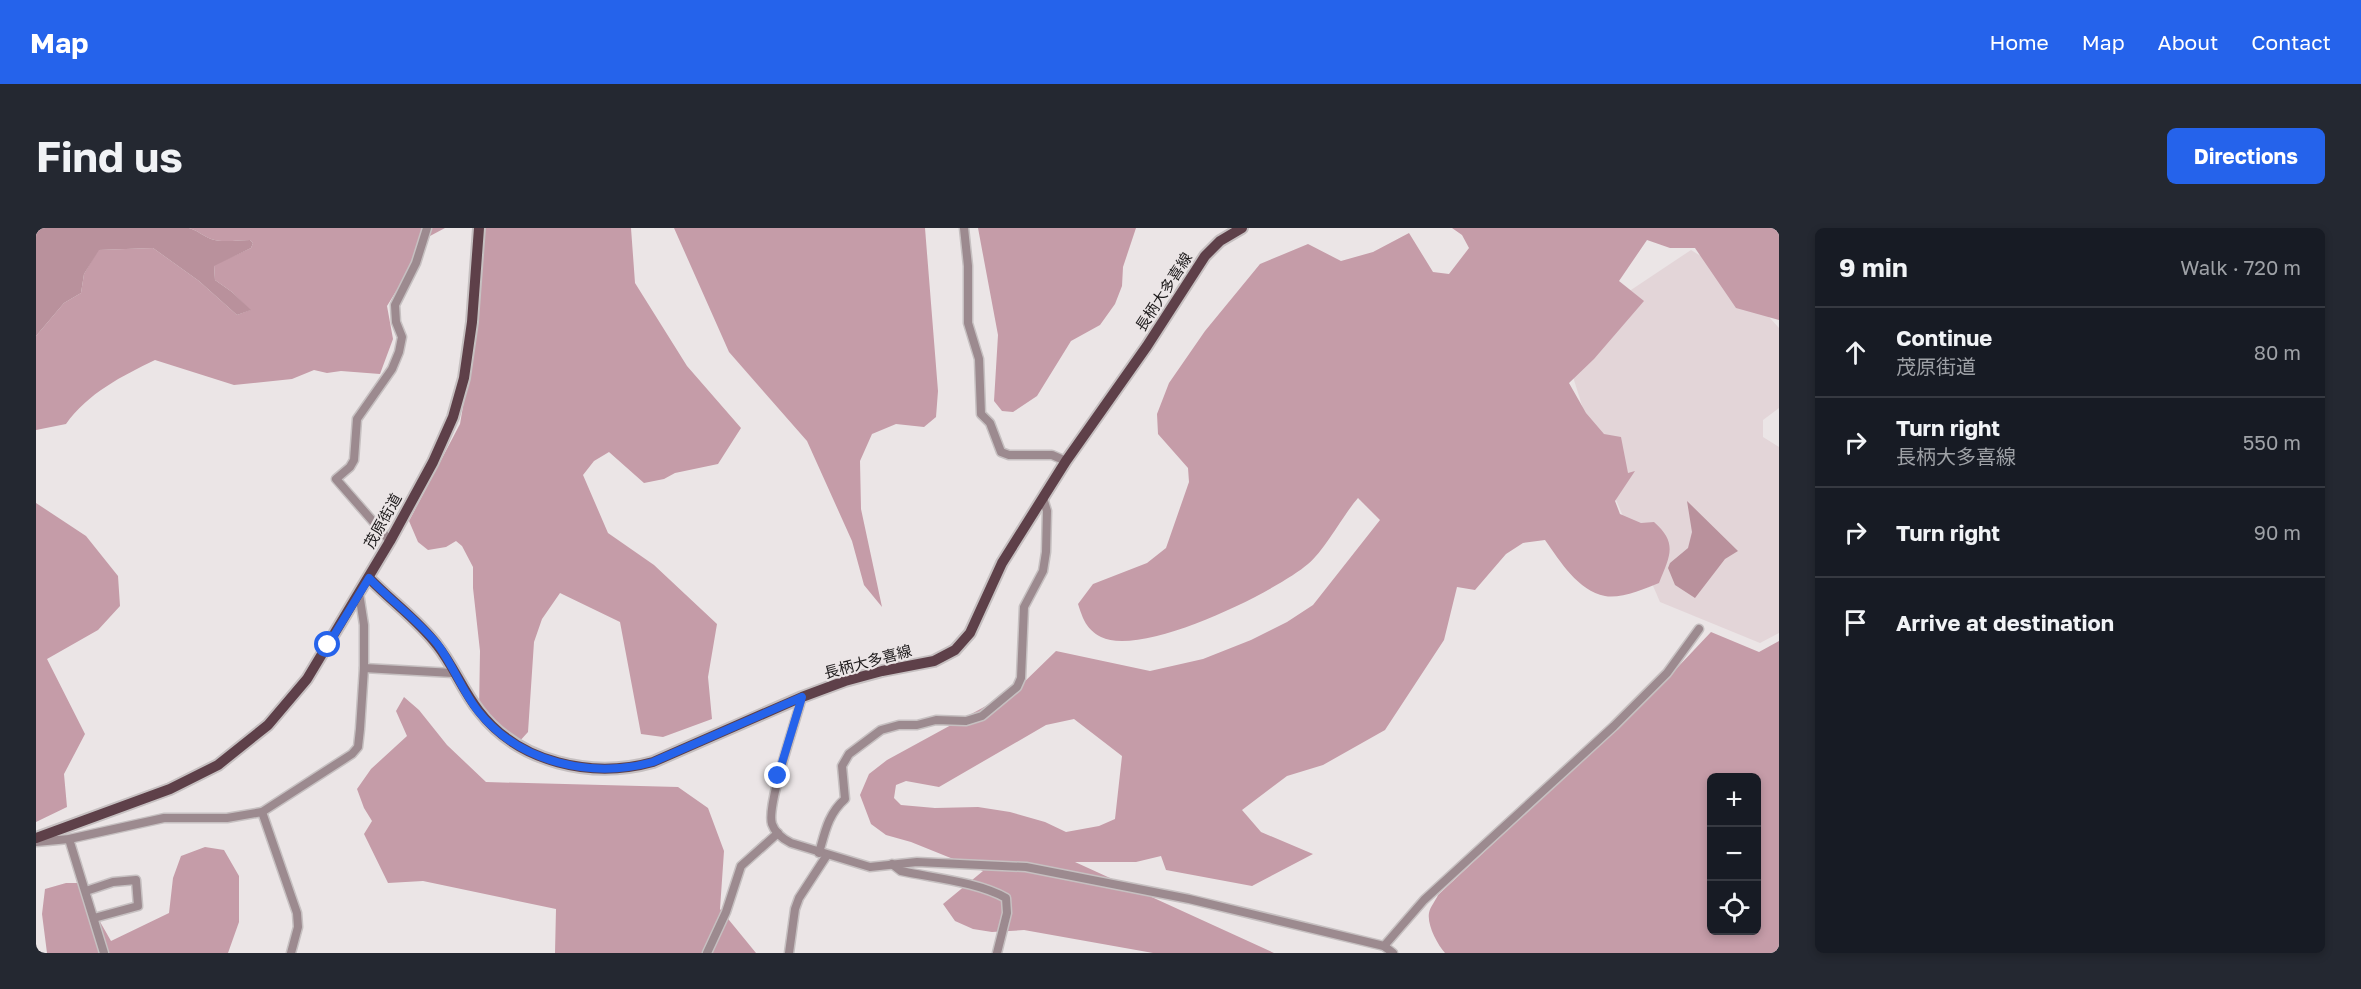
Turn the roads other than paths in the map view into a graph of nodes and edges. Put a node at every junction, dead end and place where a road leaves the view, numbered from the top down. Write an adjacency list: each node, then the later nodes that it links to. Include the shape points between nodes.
1 (427, 228): 7 (street, via 416,263 395,304 402,337 399,352 392,369 357,419 354,460 336,479)
2 (479, 228): 7 (main road, 茂原街道, via 472,322 464,378 453,417)
3 (964, 228): 5 (street, via 968,323 979,359 981,414 990,423 1001,452 1052,455)
4 (1242, 228): 5 (main road, 長柄大多喜線, via 1205,256)
5 (1066, 460): 6 (main road, 長柄大多喜線)
6 (1043, 498): 13 (main road, 長柄大多喜線, via 1002,563 970,633 955,650 934,661 864,676); 18 (street, via 1047,511 1043,571 1024,607 1021,678 1017,687 982,716 966,722 936,720 881,730 849,754 842,765 845,799 828,818)
7 (390, 541): 8 (main road, 茂原街道)
8 (369, 578): 9 (main road, 茂原街道); 12 (main road, 長柄大多喜線, via 438,646)
9 (359, 593): 11 (street); 17 (main road, 茂原街道, via 297,693 238,751 203,774 170,789)
10 (1699, 629): 22 (street, via 1667,673 1424,900)
11 (364, 668): 12 (street); 14 (street, via 358,747)
12 (453, 674): 13 (main road, 長柄大多喜線, via 488,723 516,745 539,757 593,769 653,762)
13 (802, 697): 15 (street, via 771,814)
14 (262, 812): 16 (street, via 227,818 164,818); 24 (street, via 297,913 298,927)
15 (778, 833): 18 (street, via 783,839); 25 (street, via 741,866)
16 (69, 838): 17 (street); 20 (street)
17 (36, 840)
18 (823, 854): 19 (street, via 870,867); 26 (street, via 795,909)
19 (892, 864): 22 (street, via 1026,867 1190,899); 27 (street, via 901,871 1006,898 1007,913)
20 (86, 891): 21 (street); 21 (street, via 136,880 138,906)
21 (94, 918): 23 (street)
22 (1384, 946): 28 (street)
23 (104, 953)
24 (291, 953)
25 (707, 953)
26 (789, 953)
27 (997, 953)
28 (1393, 953)

